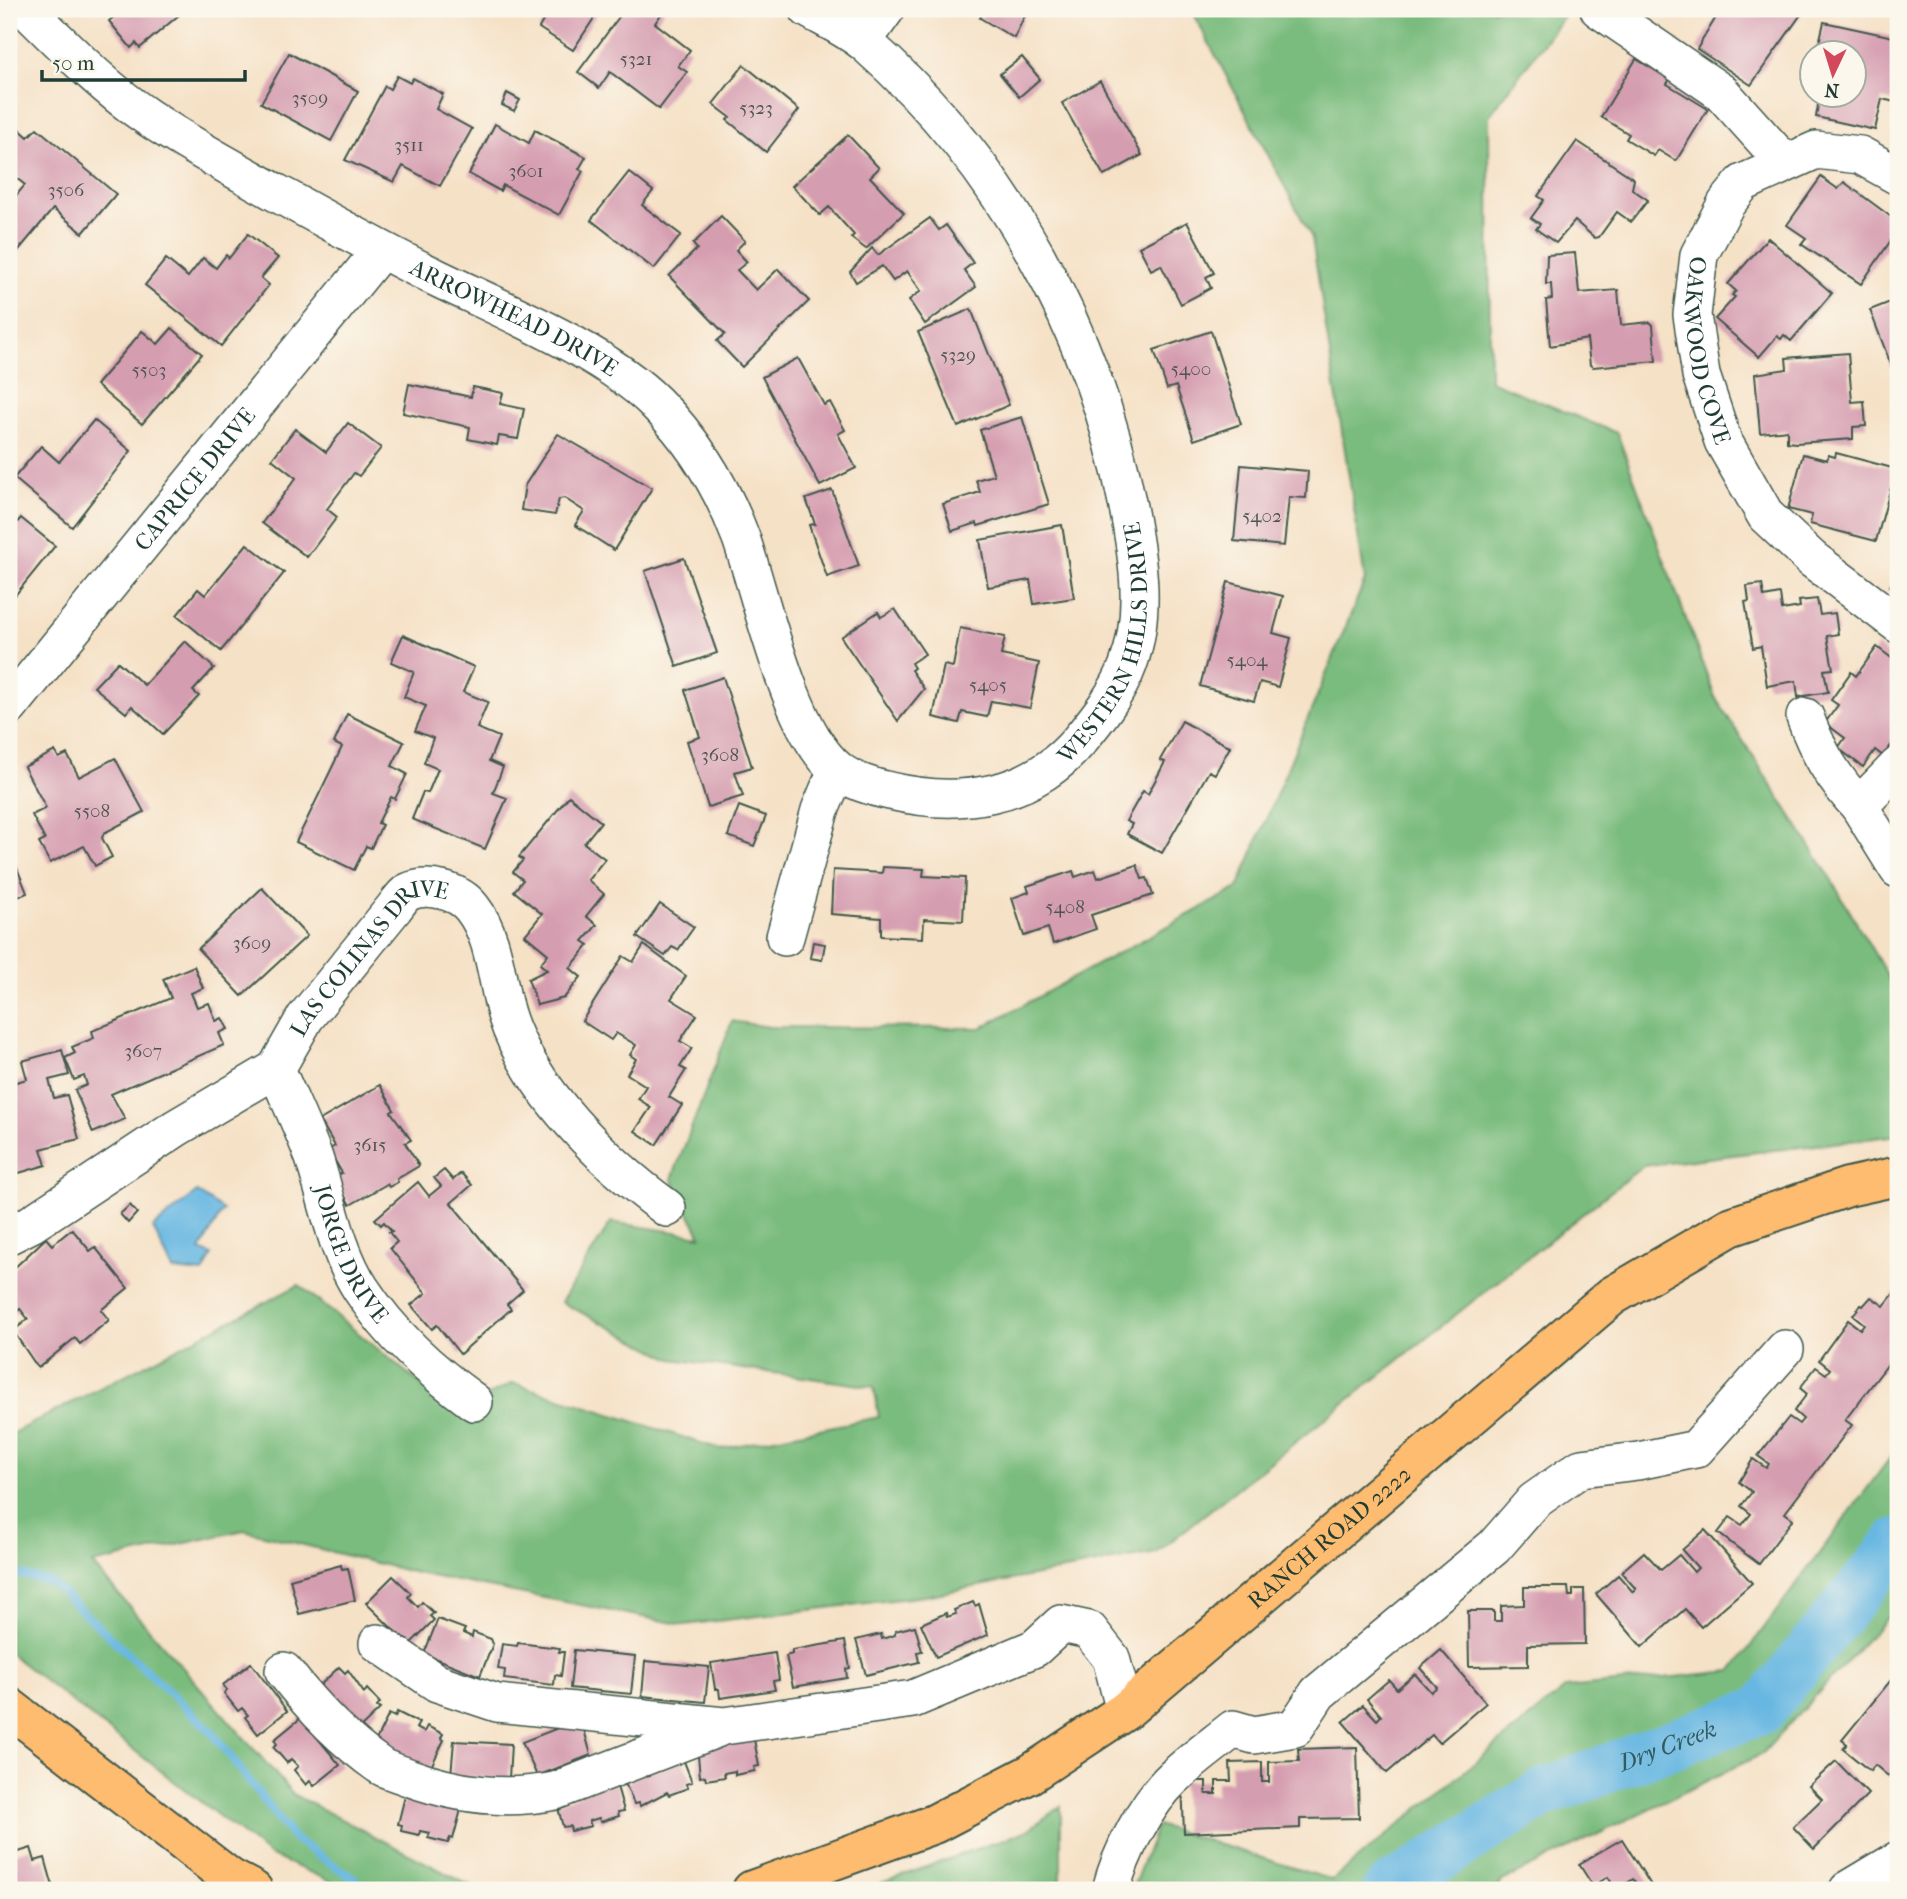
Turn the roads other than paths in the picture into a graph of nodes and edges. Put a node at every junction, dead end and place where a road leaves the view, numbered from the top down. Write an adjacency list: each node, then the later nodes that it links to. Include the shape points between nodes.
1 (26, 9): 8 (street, ARROWHEAD DRIVE, via 74,57 143,114)
2 (808, 9): 5 (street, WESTERN HILLS DRIVE)
3 (886, 9): 5 (street)
4 (1599, 9): 6 (street, via 1721,92)
5 (863, 41): 13 (street, WESTERN HILLS DRIVE, via 952,132 1049,277 1094,377 1119,464 1138,560 1140,615 1128,667 1100,716 1067,755 1027,784 980,798 938,801 882,790)
6 (1785, 163): 7 (street, OAKWOOD COVE, via 1816,150 1860,155); 9 (street, OAKWOOD COVE, via 1743,183 1726,204 1699,255 1692,316 1700,375 1723,441 1766,516)
7 (1898, 176)
8 (381, 250): 10 (street, CAPRICE DRIVE); 13 (street, ARROWHEAD DRIVE, via 586,353 636,383 673,420 710,470 739,534 787,685 811,734)
9 (1898, 624)
10 (9, 706)
11 (1805, 717): 14 (street, via 1835,780)
12 (1898, 766): 14 (street)
13 (837, 770): 16 (street, via 820,810)
14 (1859, 806): 15 (street)
15 (1898, 869)
16 (785, 937)
17 (276, 1069): 19 (street, LAS COLINAS DRIVE, via 305,1018 408,892 432,888 455,894 472,907 486,937 506,1015 527,1060 602,1155); 20 (street, LAS COLINAS DRIVE); 22 (street, JORGE DRIVE, via 313,1156 359,1287 390,1329 433,1372)
18 (1898, 1177): 26 (main road, RANCH ROAD 2222, via 1848,1187 1730,1227 1612,1296)
19 (667, 1208)
20 (9, 1235)
21 (1785, 1349): 29 (street, via 1696,1449 1581,1468 1534,1501 1494,1547 1318,1693 1295,1728 1254,1735 1233,1728 1171,1779 1130,1838)
22 (474, 1402)
23 (378, 1643): 27 (street, via 437,1683 497,1703)
24 (284, 1671): 27 (street, via 314,1709 380,1766 480,1796 555,1791)
25 (9, 1707): 30 (main road)
26 (1125, 1711): 27 (street, via 1111,1658 1089,1630 1060,1625 1035,1648 913,1699); 31 (main road, RANCH ROAD 2222, via 1030,1774 933,1824)
27 (724, 1726)
28 (1898, 1860): 32 (street)
29 (1112, 1884)
30 (236, 1886)
31 (752, 1890)
32 (1849, 1890)

